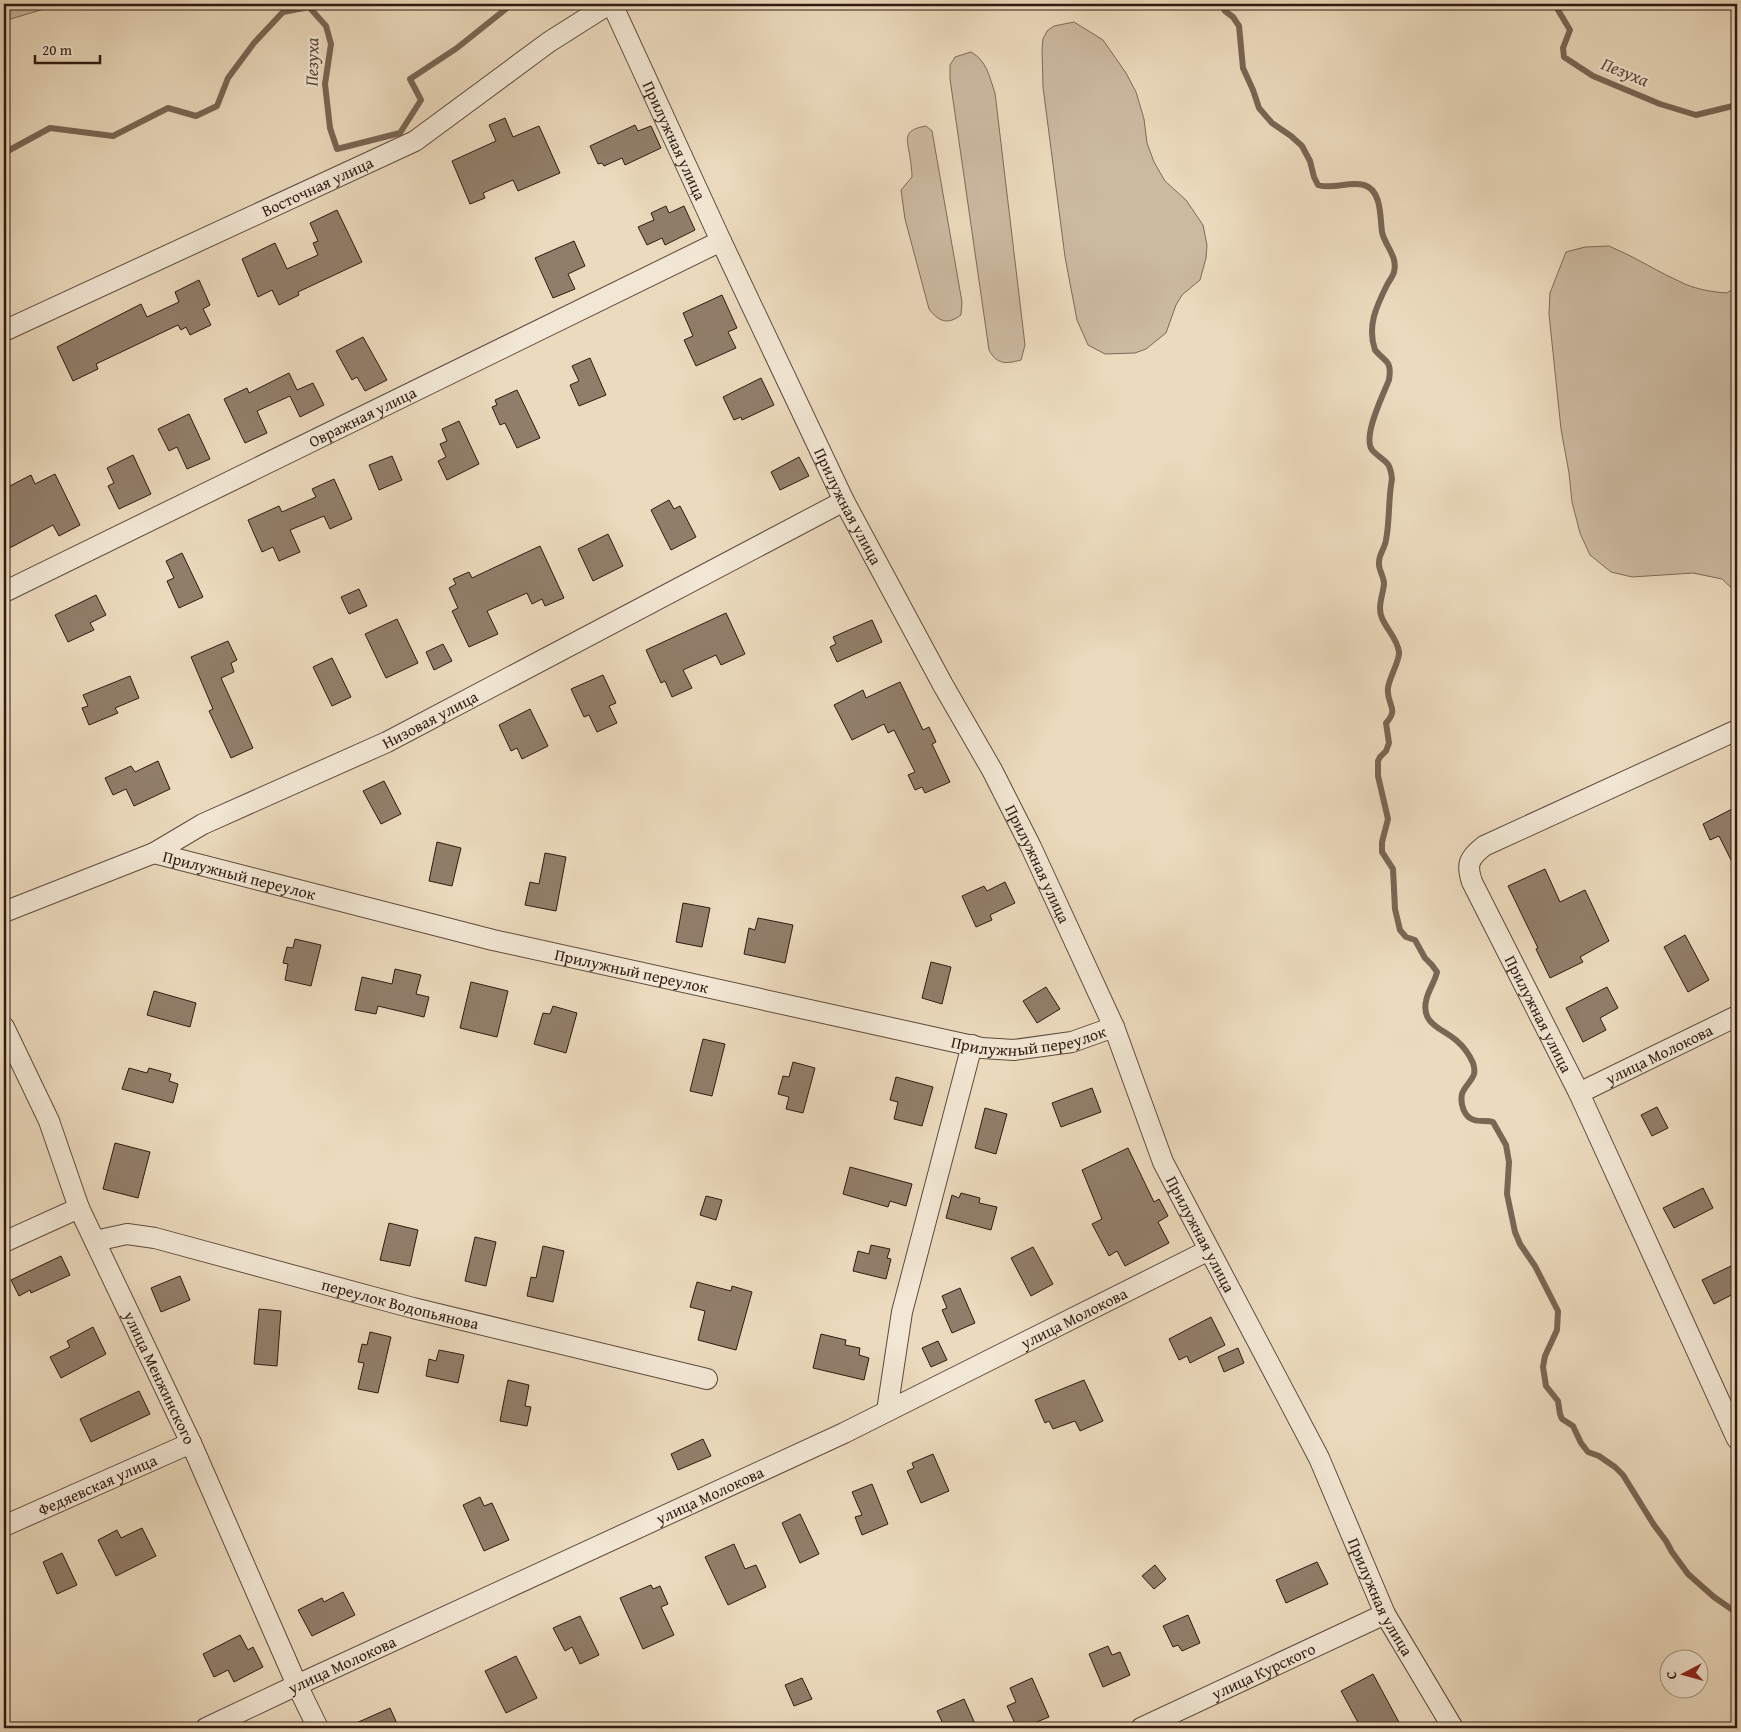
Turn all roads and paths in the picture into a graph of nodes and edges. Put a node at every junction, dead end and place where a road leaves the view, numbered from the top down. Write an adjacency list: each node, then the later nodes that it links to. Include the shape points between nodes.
1 (611, 4): 2 (street, Прилужная улица); 3 (street, Восточная улица, via 549,42 415,141)
2 (721, 241): 4 (street, Прилужная улица); 5 (street, Овражная улица)
3 (4, 331)
4 (844, 501): 7 (street, Низовая улица, via 387,742 203,824); 11 (street, Прилужная улица, via 992,770)
5 (4, 592)
6 (1737, 730): 13 (street, Прилужная улица, via 1484,846 1473,855 1468,868 1472,882)
7 (154, 853): 8 (street, Низовая улица); 12 (street, Прилужный переулок, via 493,940)
8 (4, 912)
9 (1737, 1016): 13 (street, улица Молокова)
10 (4, 1027): 14 (street, улица Менжинского, via 49,1121)
11 (1114, 1027): 12 (street, Прилужный переулок, via 1072,1042 1014,1050); 17 (street, Прилужная улица, via 1163,1162)
12 (972, 1045): 19 (street, via 902,1312)
13 (1579, 1093): 20 (street, Прилужная улица)
14 (79, 1208): 15 (street, улица Менжинского); 16 (street)
15 (95, 1241): 18 (street, переулок Водопьянова, via 127,1234 155,1238 413,1308); 21 (street, улица Менжинского)
16 (4, 1242)
17 (1209, 1250): 19 (street, улица Молокова); 23 (street, Прилужная улица, via 1318,1458)
18 (708, 1379)
19 (887, 1411): 24 (street, улица Молокова)
20 (1737, 1438)
21 (190, 1443): 22 (street, Федяевская улица); 24 (street, улица Менжинского)
22 (4, 1526)
23 (1385, 1614): 27 (street, улица Курского); 28 (street, Прилужная улица)
24 (297, 1685): 25 (street, улица Молокова); 26 (street, улица Менжинского)
25 (206, 1728)
26 (318, 1728)
27 (1141, 1728)
28 (1453, 1728)

